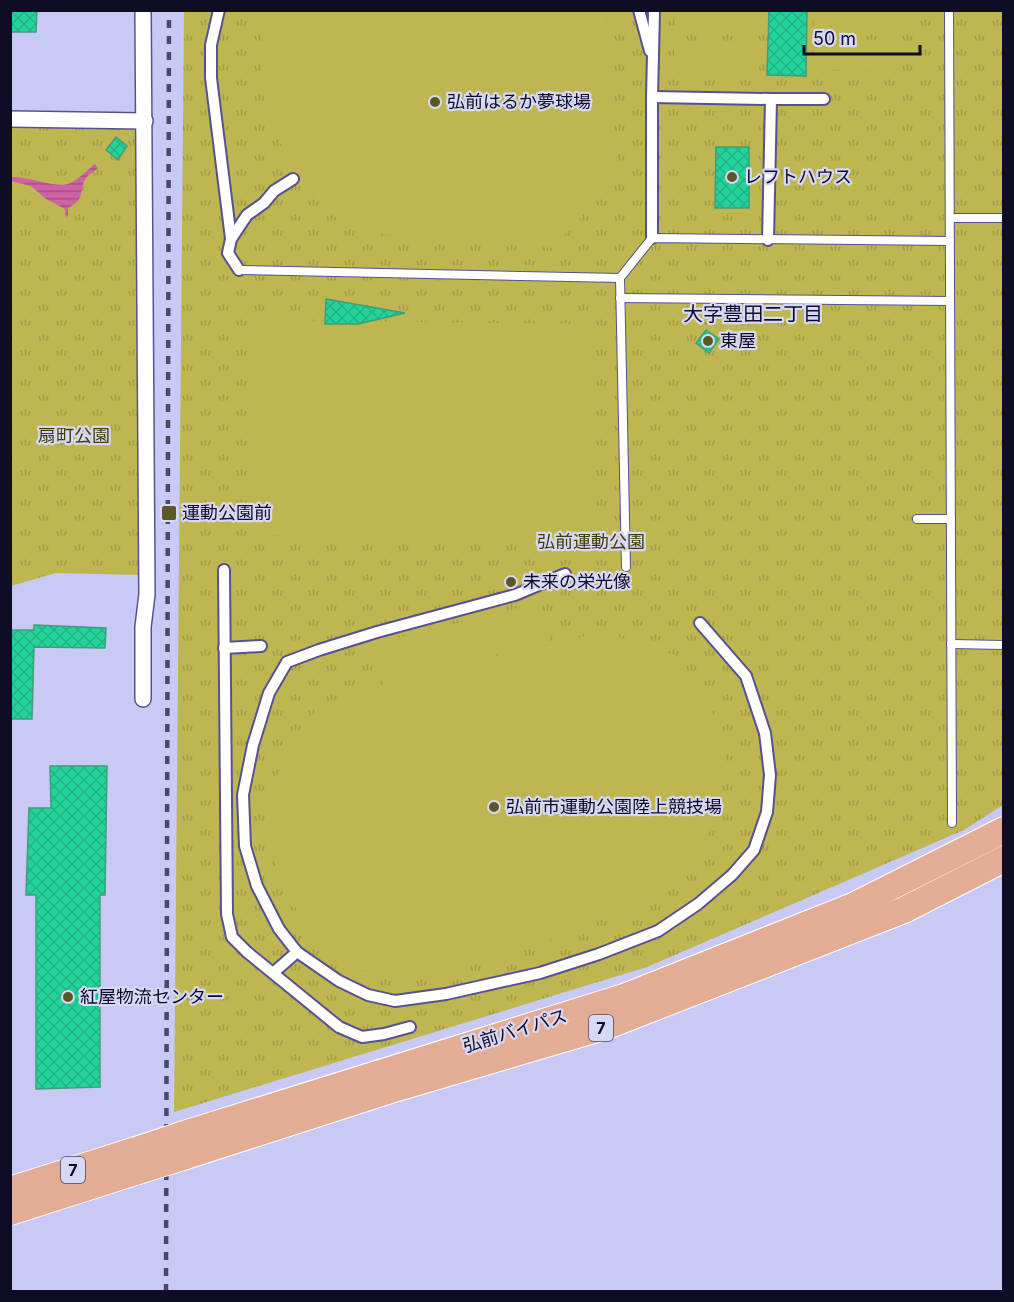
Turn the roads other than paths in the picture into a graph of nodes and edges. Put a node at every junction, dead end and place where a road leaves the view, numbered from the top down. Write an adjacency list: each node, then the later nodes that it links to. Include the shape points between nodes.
1 (143, 10): 11 (street)
2 (219, 10): 16 (street, via 211,45 211,78)
3 (639, 10): 6 (street)
4 (654, 10): 6 (street)
5 (949, 10): 13 (lane)
6 (653, 63): 7 (street)
7 (652, 97): 8 (street); 15 (street)
8 (771, 99): 9 (street); 17 (street)
9 (824, 99)
10 (10, 119): 11 (street)
11 (145, 121): 33 (street)
12 (293, 179): 16 (street, via 247,215)
13 (950, 218): 14 (lane); 18 (lane)
14 (1004, 218)
15 (652, 238): 17 (lane); 20 (lane)
16 (231, 239): 19 (street, via 228,253)
17 (768, 240): 18 (lane)
18 (950, 241): 22 (lane)
19 (238, 270): 20 (lane)
20 (620, 278): 21 (lane)
21 (620, 298): 22 (lane); 25 (lane)
22 (950, 301): 24 (lane)
23 (917, 519): 24 (lane)
24 (951, 519): 29 (lane)
25 (626, 567)
26 (224, 570): 32 (street)
27 (565, 574): 37 (street, via 516,595 377,632 287,662 269,693 243,805 245,846 257,886 279,929)
28 (700, 623): 37 (street, via 746,676 765,733 770,775 767,812 754,850 698,904 658,931 540,973 394,1001 368,995 339,981)
29 (951, 644): 30 (lane); 34 (lane)
30 (1004, 645)
31 (261, 646): 32 (street)
32 (224, 648): 38 (street, via 227,914 232,937)
33 (144, 699)
34 (952, 823)
35 (1002, 831): 40 (highway, 弘前バイパス / 7, via 852,906 624,997)
36 (1004, 859): 40 (highway, 弘前バイパス / 7, via 904,910 607,1026)
37 (297, 952): 38 (street)
38 (273, 973): 39 (street, via 339,1027 362,1037)
39 (410, 1027)
40 (182, 1146): 41 (highway, 弘前バイパス / 7, bridge)
41 (136, 1161): 42 (highway, 弘前バイパス / 7); 43 (highway, 弘前バイパス / 7)
42 (10, 1190)
43 (10, 1212)

